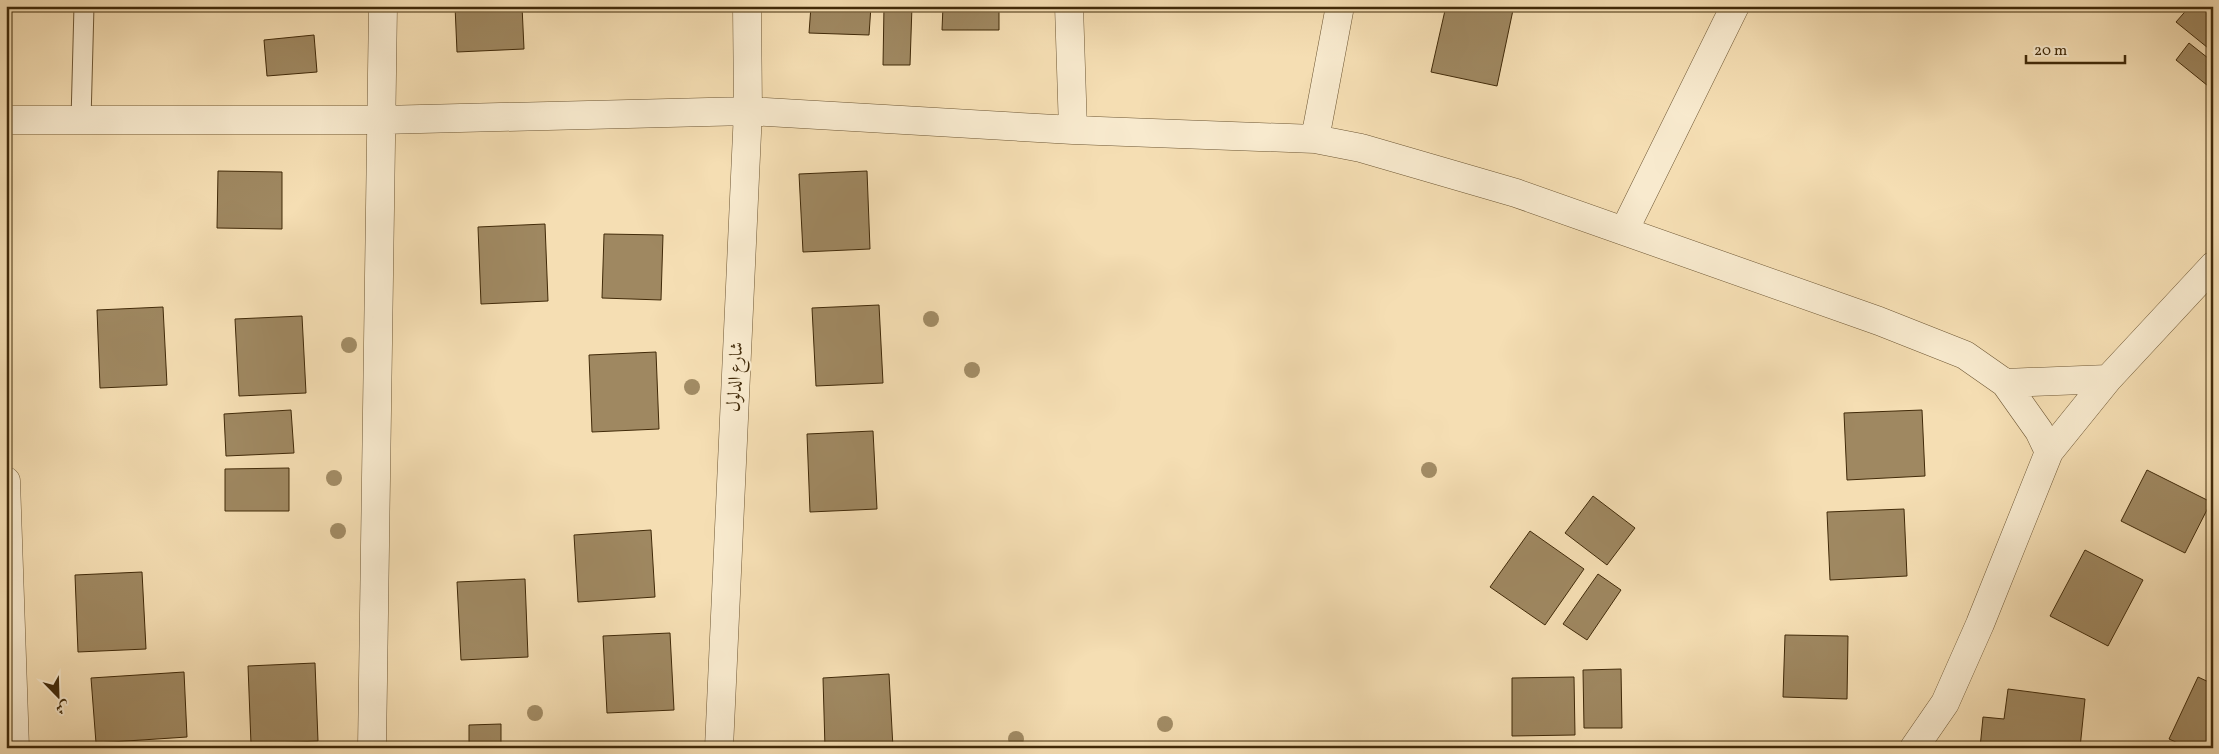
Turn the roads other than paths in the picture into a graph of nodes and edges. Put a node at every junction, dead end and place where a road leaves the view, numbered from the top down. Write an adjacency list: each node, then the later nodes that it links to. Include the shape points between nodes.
1 (84, 6): 9 (lane)
2 (382, 6): 10 (street)
3 (747, 6): 7 (street, شارع الدلول)
4 (1069, 6): 11 (street)
5 (1340, 6): 12 (street)
6 (1735, 6): 13 (street)
7 (748, 111): 10 (street); 11 (street); 21 (street, شارع الدلول)
8 (6, 120): 9 (street)
9 (81, 120): 10 (street)
10 (380, 120): 20 (street)
11 (1073, 130): 12 (street)
12 (1315, 139): 13 (street, via 1361,148 1516,193)
13 (1624, 231): 16 (street, via 1879,321 1964,355)
14 (2213, 266): 15 (street)
15 (2108, 379): 16 (street); 17 (street)
16 (2005, 383): 17 (street, via 2039,430)
17 (2049, 452): 22 (street, via 1945,704)
18 (6, 481): 19 (street)
19 (15, 748)
20 (372, 748)
21 (719, 748)
22 (1914, 748)

